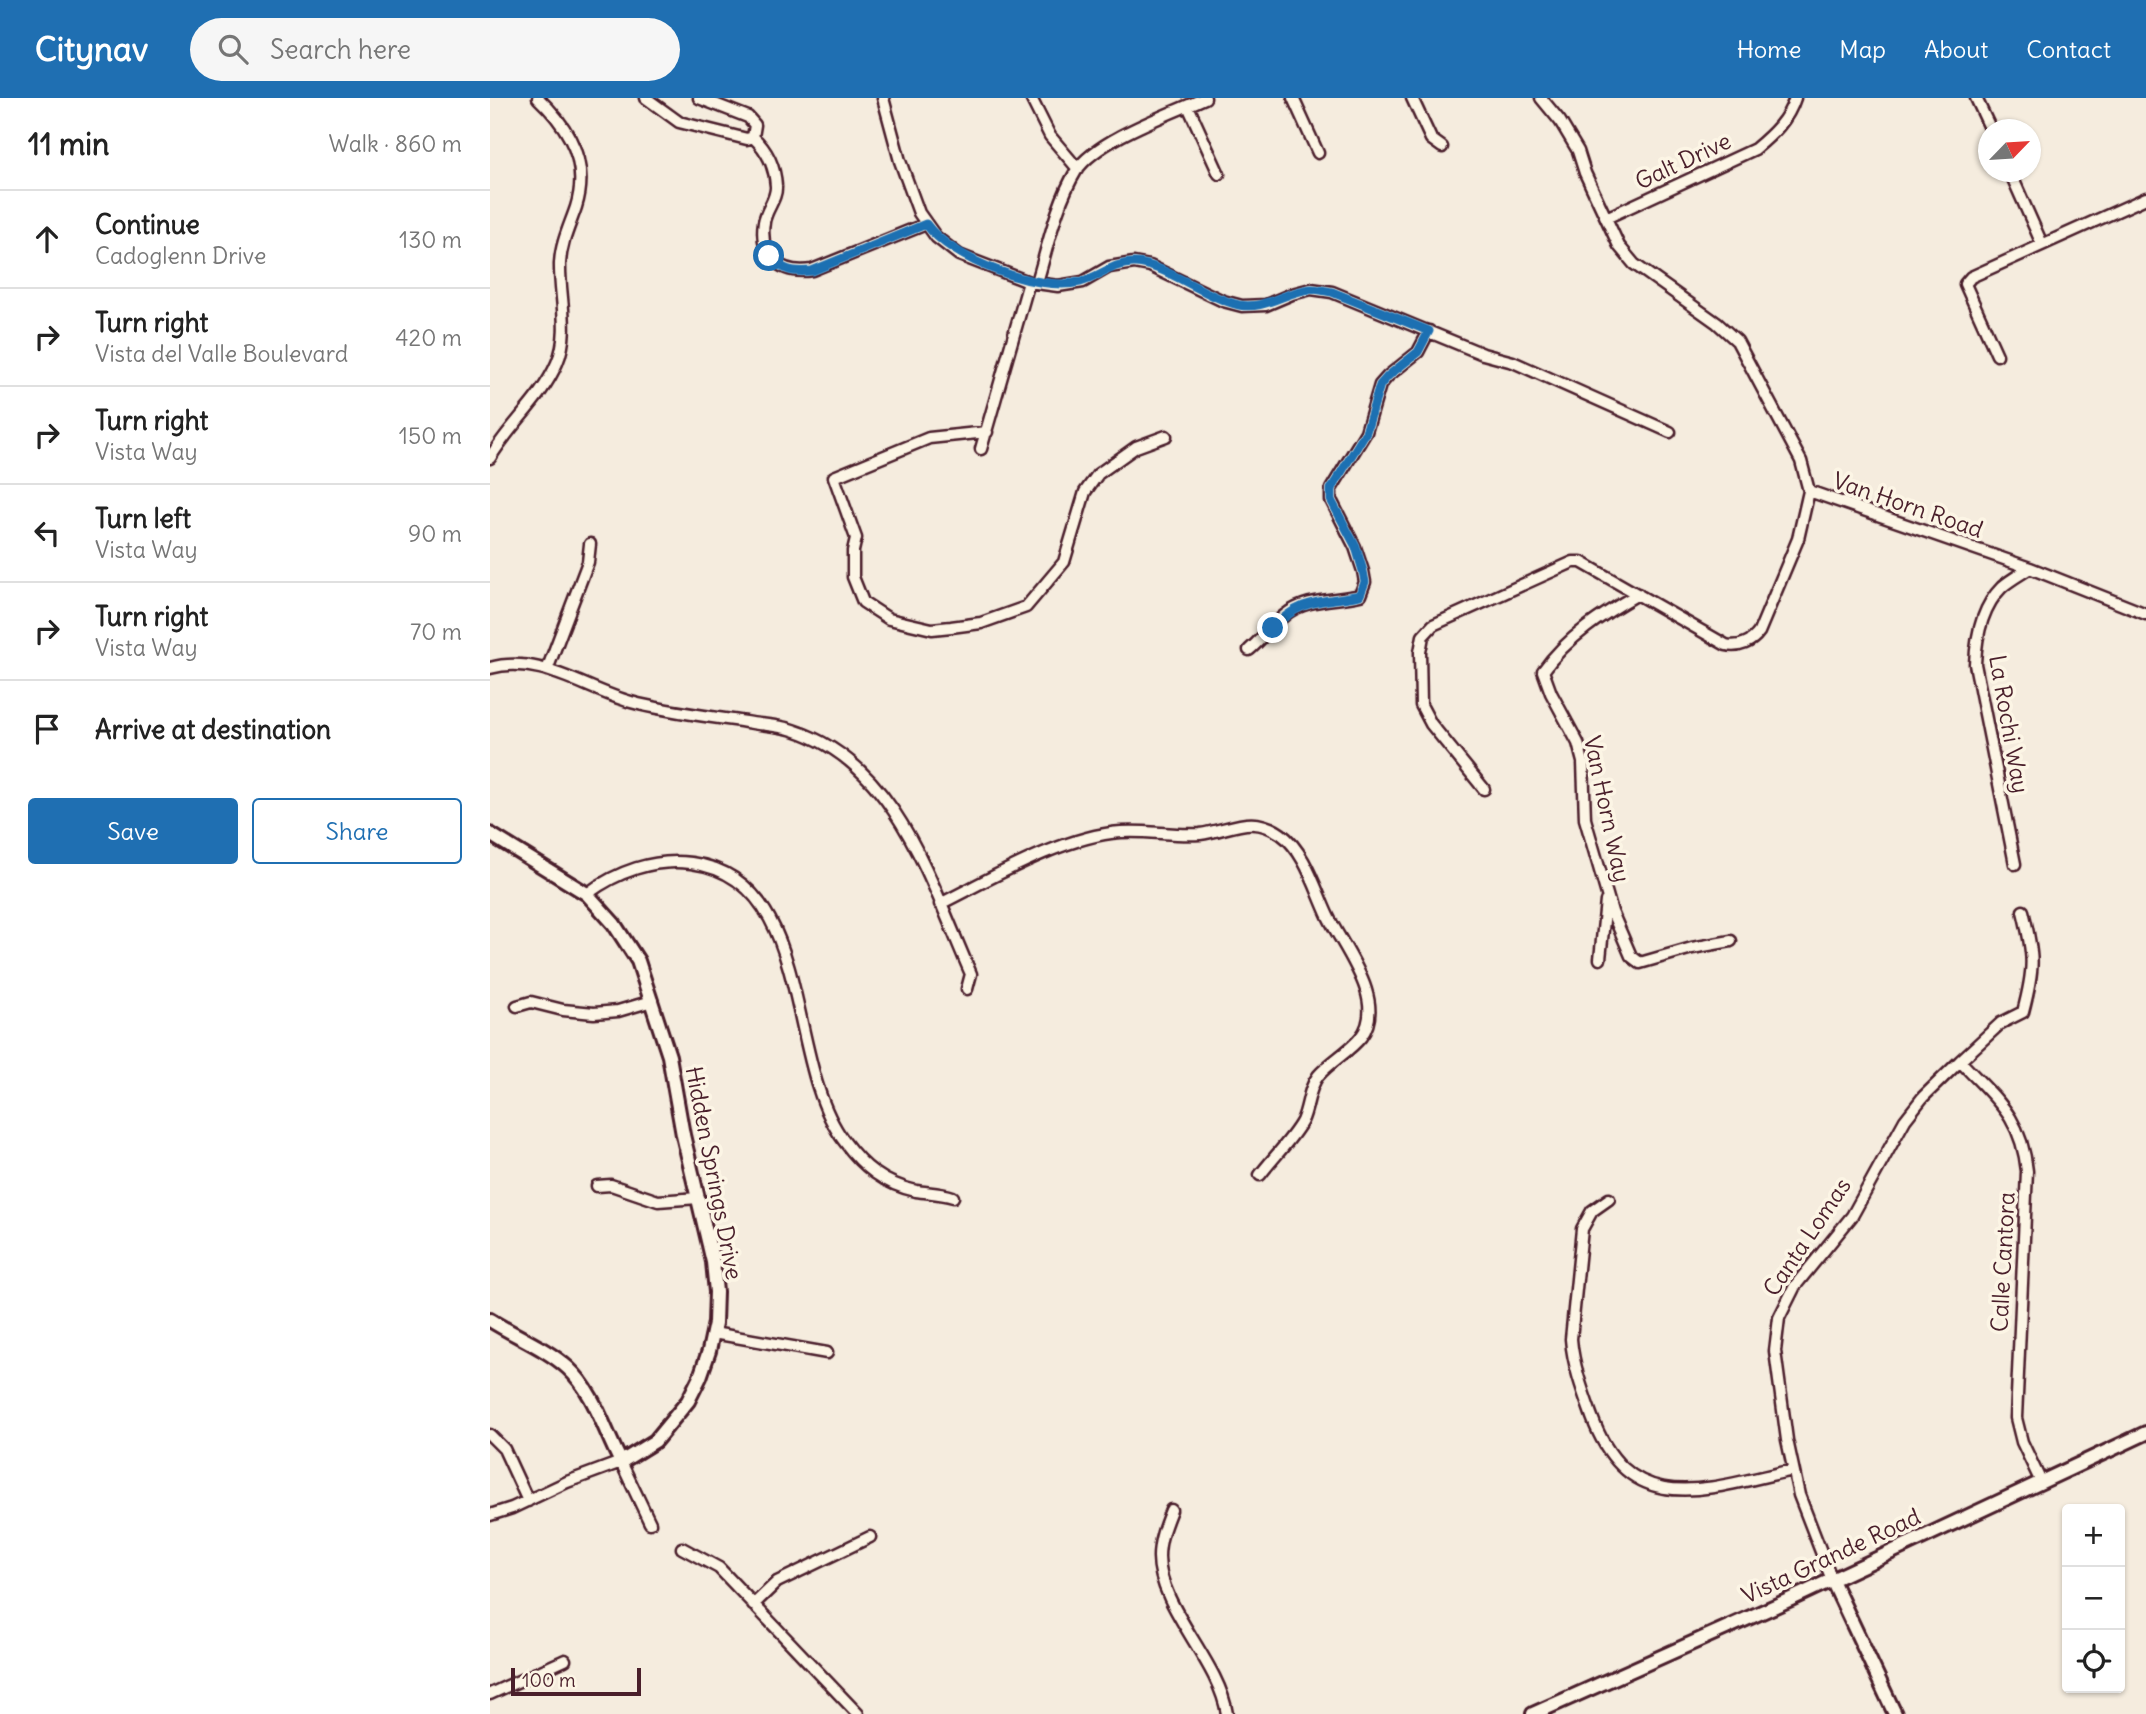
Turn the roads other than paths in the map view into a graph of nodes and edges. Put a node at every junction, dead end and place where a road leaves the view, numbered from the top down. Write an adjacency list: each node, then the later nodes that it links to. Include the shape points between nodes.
1 (538, 98): 31 (street, via 571,136 578,159 577,204 560,257 565,323 562,347 540,394)
2 (646, 98): 14 (street, via 679,122)
3 (699, 98): 14 (street, via 748,117 755,125)
4 (883, 98): 22 (street, via 900,161)
5 (1031, 98): 17 (street, via 1049,136)
6 (1205, 98): 12 (street)
7 (1293, 98): 16 (street)
8 (1412, 98): 15 (street, via 1431,139)
9 (1541, 98): 21 (street, via 1578,151)
10 (1795, 98): 21 (street, Galt Drive, via 1775,133 1755,149)
11 (1976, 98): 13 (street)
12 (1188, 106): 17 (street, via 1113,140); 18 (street)
13 (1986, 119)
14 (754, 137): 22 (street, via 773,168 776,194 764,219 763,236 769,256 783,269 812,271)
15 (1442, 147)
16 (1318, 153)
17 (1078, 169): 24 (street, via 1064,194)
18 (1219, 174)
19 (2014, 182): 23 (street)
20 (2146, 198): 23 (street)
21 (1606, 218): 32 (street, via 1634,264 1737,341 1801,461)
22 (926, 224): 24 (street, via 959,255)
23 (2042, 244): 26 (street, via 1965,284)
24 (1033, 282): 25 (street, via 1058,286 1083,282 1109,267 1133,262 1242,306 1266,305 1321,290); 27 (street)
25 (1429, 331): 28 (street, via 1513,362); 37 (street, via 1418,352 1380,385 1366,432 1331,489 1331,500 1363,571 1360,595 1298,608)
26 (1997, 355)
27 (987, 432): 29 (street, via 929,438 834,477 856,538 856,590 863,602 889,619 932,629 981,623 1027,607 1064,562 1085,492 1098,474 1136,447); 30 (street)
28 (1670, 432)
29 (1166, 436)
30 (981, 449)
31 (490, 458)
32 (1809, 491): 34 (street, Van Horn Road); 35 (street, Van Horn Road, via 1798,539 1755,638 1743,645 1726,645)
33 (590, 544): 39 (street, via 588,562)
34 (2030, 568): 36 (street, Van Horn Road); 42 (street, La Rochi Way, via 2002,588 1984,613 1975,664)
35 (1638, 594): 40 (street, Van Horn Road, via 1586,564 1573,562 1433,625 1423,635 1421,705); 43 (street, Van Horn Way, via 1601,615 1555,653 1543,671 1578,743 1585,819)
36 (2146, 614)
37 (1249, 650)
38 (490, 668): 39 (street, via 520,664)
39 (547, 670): 45 (street, via 615,698 791,729 831,749 856,767 890,804)
40 (1484, 789)
41 (490, 834): 44 (street, Hidden Springs Drive)
42 (2015, 864)
43 (1606, 893): 47 (street, via 1632,956 1640,963); 48 (street, Van Horn Way)
44 (587, 894): 50 (street, Hidden Springs Drive, via 630,948); 55 (street, via 622,873 677,862 720,871 748,889 779,935 816,1084 841,1137 883,1180)
45 (940, 904): 49 (street, via 971,974); 53 (street, via 1029,861 1095,836 1121,832 1200,834 1245,823 1284,836 1303,862 1364,982 1370,1005 1362,1035 1317,1077 1302,1121)
46 (2023, 911): 52 (street, Canta Lomas, via 2033,962 2023,1012 2001,1023)
47 (1731, 941)
48 (1600, 959)
49 (967, 989)
50 (652, 1001): 51 (street, via 594,1013 531,1002); 56 (street, Hidden Springs Drive, via 669,1056)
51 (517, 1006)
52 (1960, 1061): 64 (street, Canta Lomas, via 1905,1120 1852,1216 1795,1286 1783,1308 1774,1351); 65 (street, Calle Cantora, via 2012,1117 2024,1147 2027,1171 2016,1418)
53 (1260, 1175)
54 (597, 1186): 56 (street, via 611,1185 657,1200)
55 (953, 1197)
56 (698, 1198): 59 (street, Hidden Springs Drive, via 715,1277)
57 (1609, 1199): 64 (street, via 1592,1211 1582,1229 1571,1339 1588,1405 1606,1449 1628,1472 1667,1490 1713,1488)
58 (490, 1320): 63 (street, via 555,1358 580,1382)
59 (713, 1333): 60 (street); 63 (street, Hidden Springs Drive, via 688,1401 654,1441)
60 (827, 1353)
61 (2146, 1433): 65 (street, Vista Grande Road)
62 (490, 1435): 66 (street, via 504,1449)
63 (621, 1462): 66 (street, Hidden Springs Drive); 69 (street)
64 (1793, 1471): 72 (street, Canta Lomas)
65 (2040, 1482): 72 (street, Vista Grande Road)
66 (528, 1501): 68 (street, Hidden Springs Drive)
67 (1171, 1510): 77 (street, via 1159,1548 1162,1580 1219,1686)
68 (490, 1515)
69 (650, 1523)
70 (870, 1536): 73 (street, via 777,1582)
71 (682, 1548): 73 (street, via 719,1568)
72 (1832, 1580): 78 (street, Vista Grande Road); 79 (street, Canta Lomas)
73 (753, 1605): 76 (street)
74 (565, 1660): 75 (street)
75 (490, 1695)
76 (858, 1714)
77 (1227, 1714)
78 (1533, 1714)
79 (1895, 1714)

